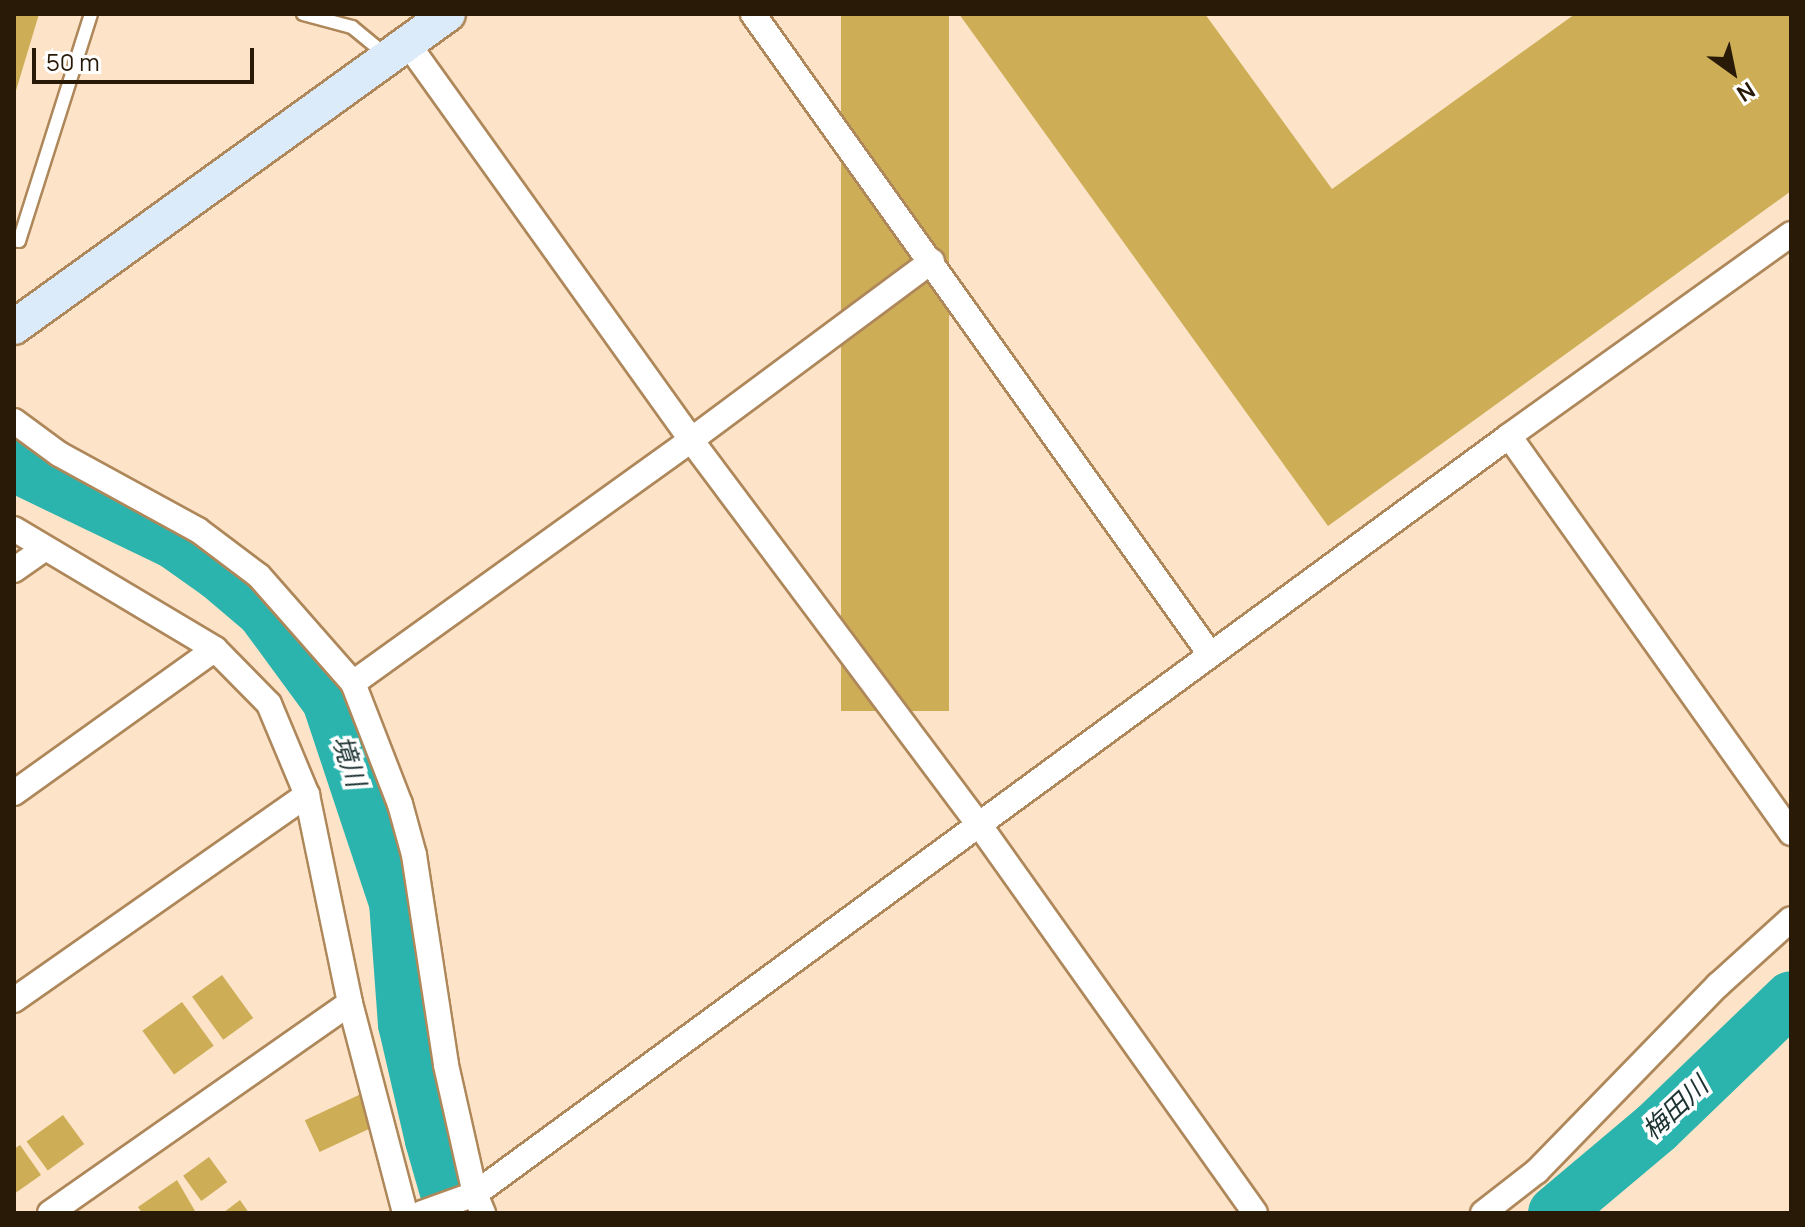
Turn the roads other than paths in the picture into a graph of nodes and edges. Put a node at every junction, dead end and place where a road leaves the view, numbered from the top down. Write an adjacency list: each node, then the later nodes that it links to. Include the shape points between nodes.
1 (91, 14): 7 (lane, via 19,241)
2 (303, 14): 5 (lane, via 352,27)
3 (448, 14): 5 (street)
4 (753, 14): 8 (street)
5 (399, 51): 9 (street); 12 (street)
6 (1791, 234): 11 (street)
7 (14, 240)
8 (932, 261): 12 (street); 17 (street)
9 (14, 327)
10 (14, 421): 18 (street, via 59,454 198,530 259,576)
11 (1509, 436): 17 (street); 22 (street)
12 (691, 440): 18 (street); 21 (street)
13 (14, 529): 14 (street)
14 (45, 548): 15 (street); 16 (street)
15 (14, 570)
16 (215, 649): 19 (street); 20 (street, via 269,704)
17 (1210, 654): 21 (street)
18 (353, 683): 26 (street, via 414,855 433,994)
19 (14, 793)
20 (307, 795): 24 (street); 25 (street)
21 (978, 823): 26 (street); 30 (street)
22 (1791, 833)
23 (1791, 919): 31 (street, via 1718,985 1537,1171)
24 (14, 1000)
25 (350, 1003): 27 (street); 28 (street)
26 (479, 1203): 29 (street)
27 (50, 1213)
28 (405, 1213)
29 (422, 1213)
30 (1255, 1213)
31 (1483, 1213)

